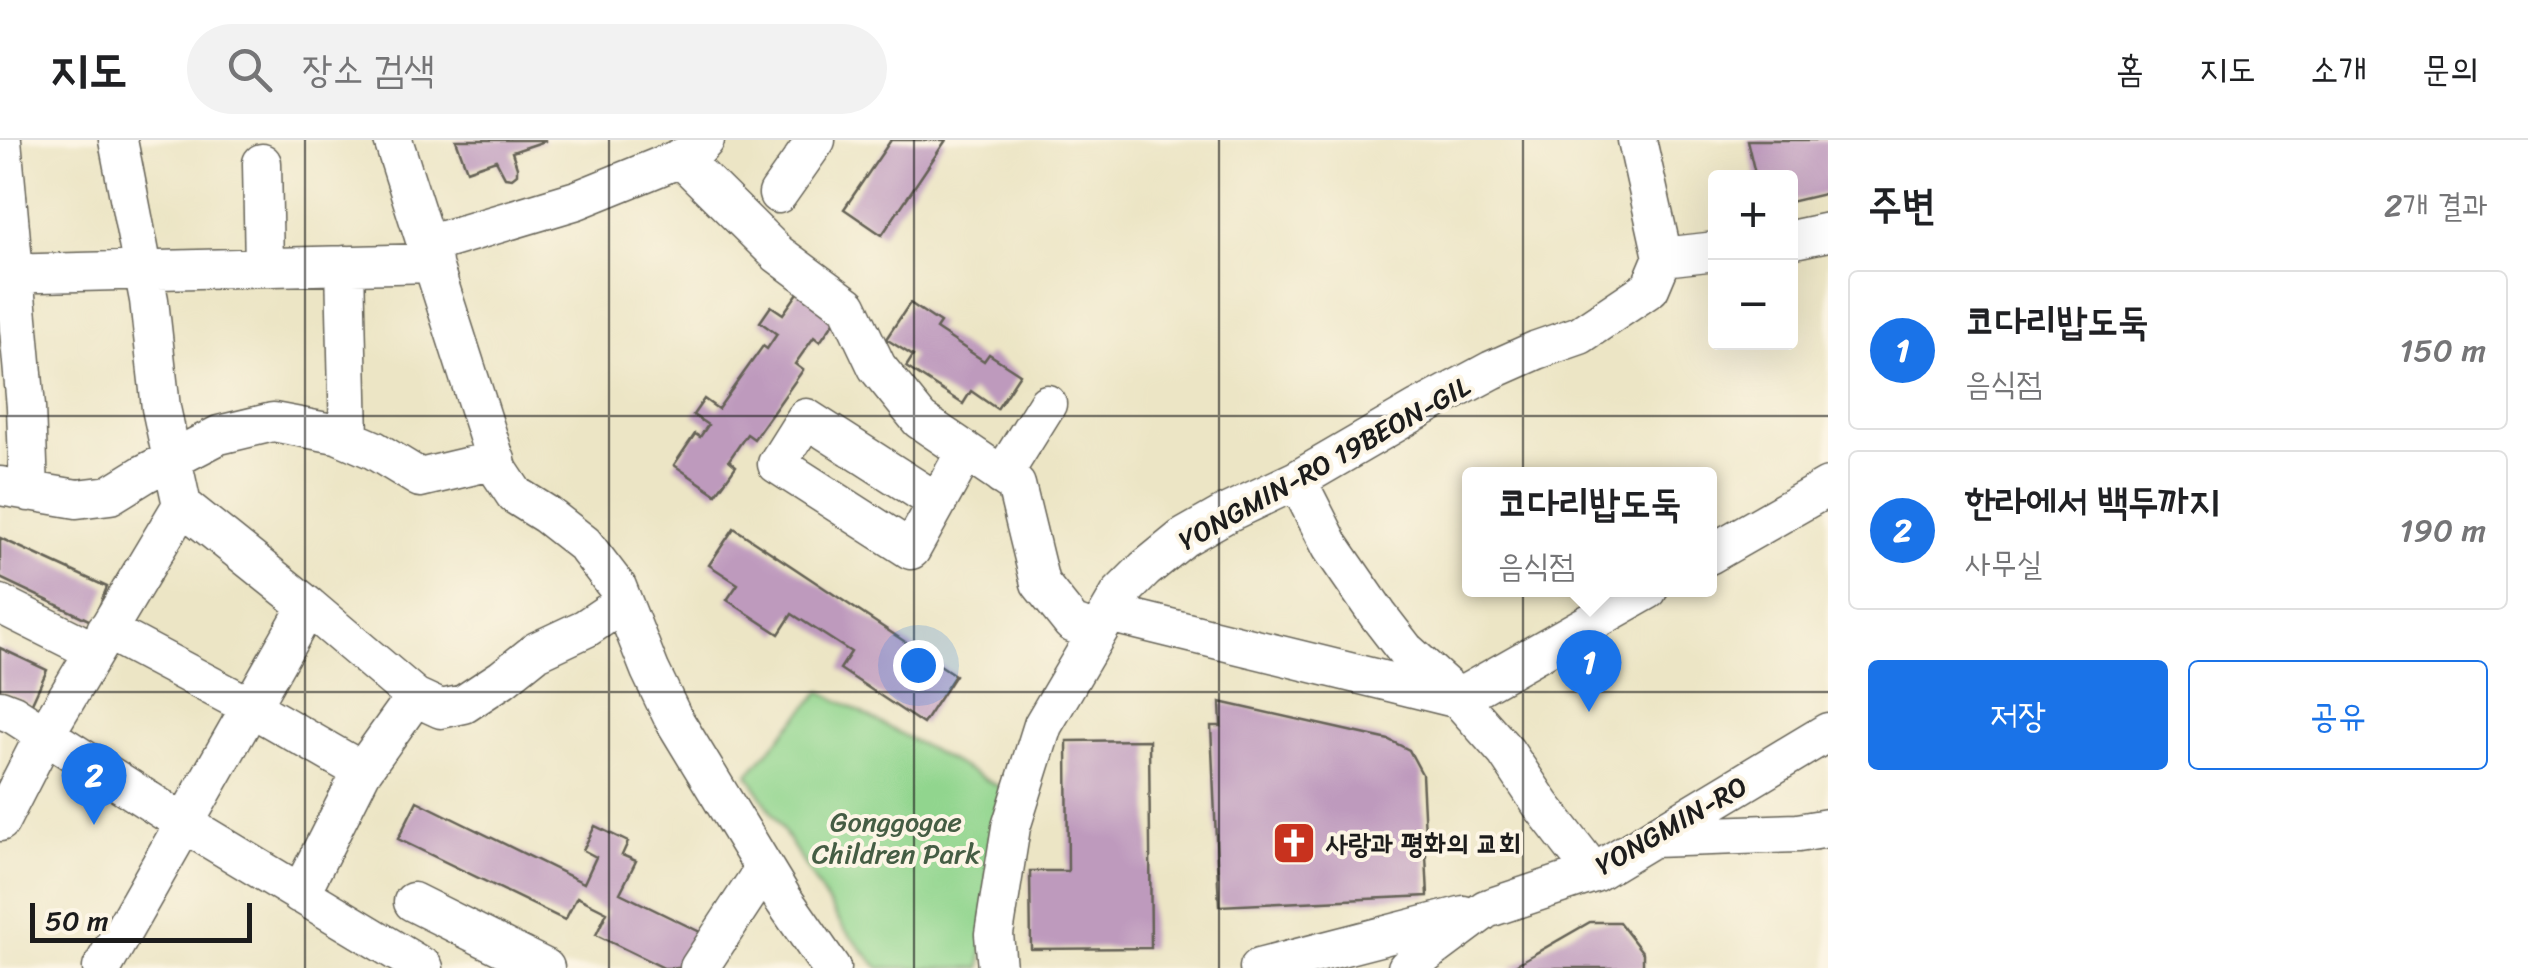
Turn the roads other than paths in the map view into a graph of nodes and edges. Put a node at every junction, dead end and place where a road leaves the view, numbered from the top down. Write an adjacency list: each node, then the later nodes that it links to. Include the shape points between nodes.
1 (2, 140): 17 (street)
2 (118, 140): 16 (street)
3 (393, 140): 12 (street)
4 (1637, 140): 13 (street)
5 (801, 145): 8 (street)
6 (693, 149): 12 (street); 20 (street, via 778,254 848,306 877,367 920,420)
7 (262, 163): 15 (street)
8 (778, 194)
9 (1828, 232): 10 (street)
10 (1798, 238)
11 (1708, 252): 13 (street)
12 (430, 254): 14 (street); 22 (street)
13 (1663, 257): 24 (street, YONGMIN-RO 19BEON-GIL, via 1650,288 1580,335 1492,370)
14 (346, 266): 15 (street); 19 (street)
15 (264, 267): 16 (street)
16 (143, 270): 17 (street); 21 (street)
17 (6, 273): 26 (street, via 26,407)
18 (1047, 404): 23 (street)
19 (349, 439): 21 (street, via 273,422 219,435); 22 (street, via 420,478)
20 (966, 451): 23 (street); 27 (street)
21 (172, 458): 26 (street, via 110,495 77,499); 28 (street)
22 (496, 460): 31 (street, via 515,495 584,544)
23 (1002, 476): 34 (street, via 1016,486 1040,583 1072,623)
24 (1297, 480): 34 (street, YONGMIN-RO 19BEON-GIL, via 1183,538 1120,594); 37 (street, via 1330,546 1378,616)
25 (1828, 487): 29 (street)
26 (14, 489)
27 (938, 502)
28 (182, 505): 33 (street); 35 (street)
29 (1717, 550)
30 (1636, 597): 37 (street)
31 (624, 603): 36 (street, via 537,652 464,704 441,708); 47 (street, via 673,718)
32 (0, 604): 35 (street)
33 (308, 606): 36 (street); 38 (street)
34 (1103, 623): 37 (street); 57 (street, YONGMIN-RO 19BEON-GIL, via 1044,725 1011,827 994,934)
35 (100, 641): 38 (street); 41 (street)
36 (416, 697): 42 (street)
37 (1458, 698): 48 (street)
38 (249, 706): 42 (street); 44 (street)
39 (0, 709): 41 (street)
40 (1828, 732): 46 (street, YONGMIN-RO)
41 (44, 736): 43 (street); 44 (street)
42 (362, 771): 49 (street)
43 (1, 819)
44 (186, 824): 49 (street); 52 (street)
45 (1828, 828): 46 (street)
46 (1651, 838): 48 (street, YONGMIN-RO)
47 (764, 868): 55 (street); 56 (street)
48 (1594, 872): 51 (street, YONGMIN-RO)
49 (311, 900): 53 (street)
50 (413, 902): 54 (street)
51 (1486, 910): 58 (street); 59 (street, YONGMIN-RO)
52 (102, 968)
53 (424, 968)
54 (545, 968)
55 (699, 968)
56 (830, 968)
57 (997, 968)
58 (1259, 968)
59 (1407, 968)

